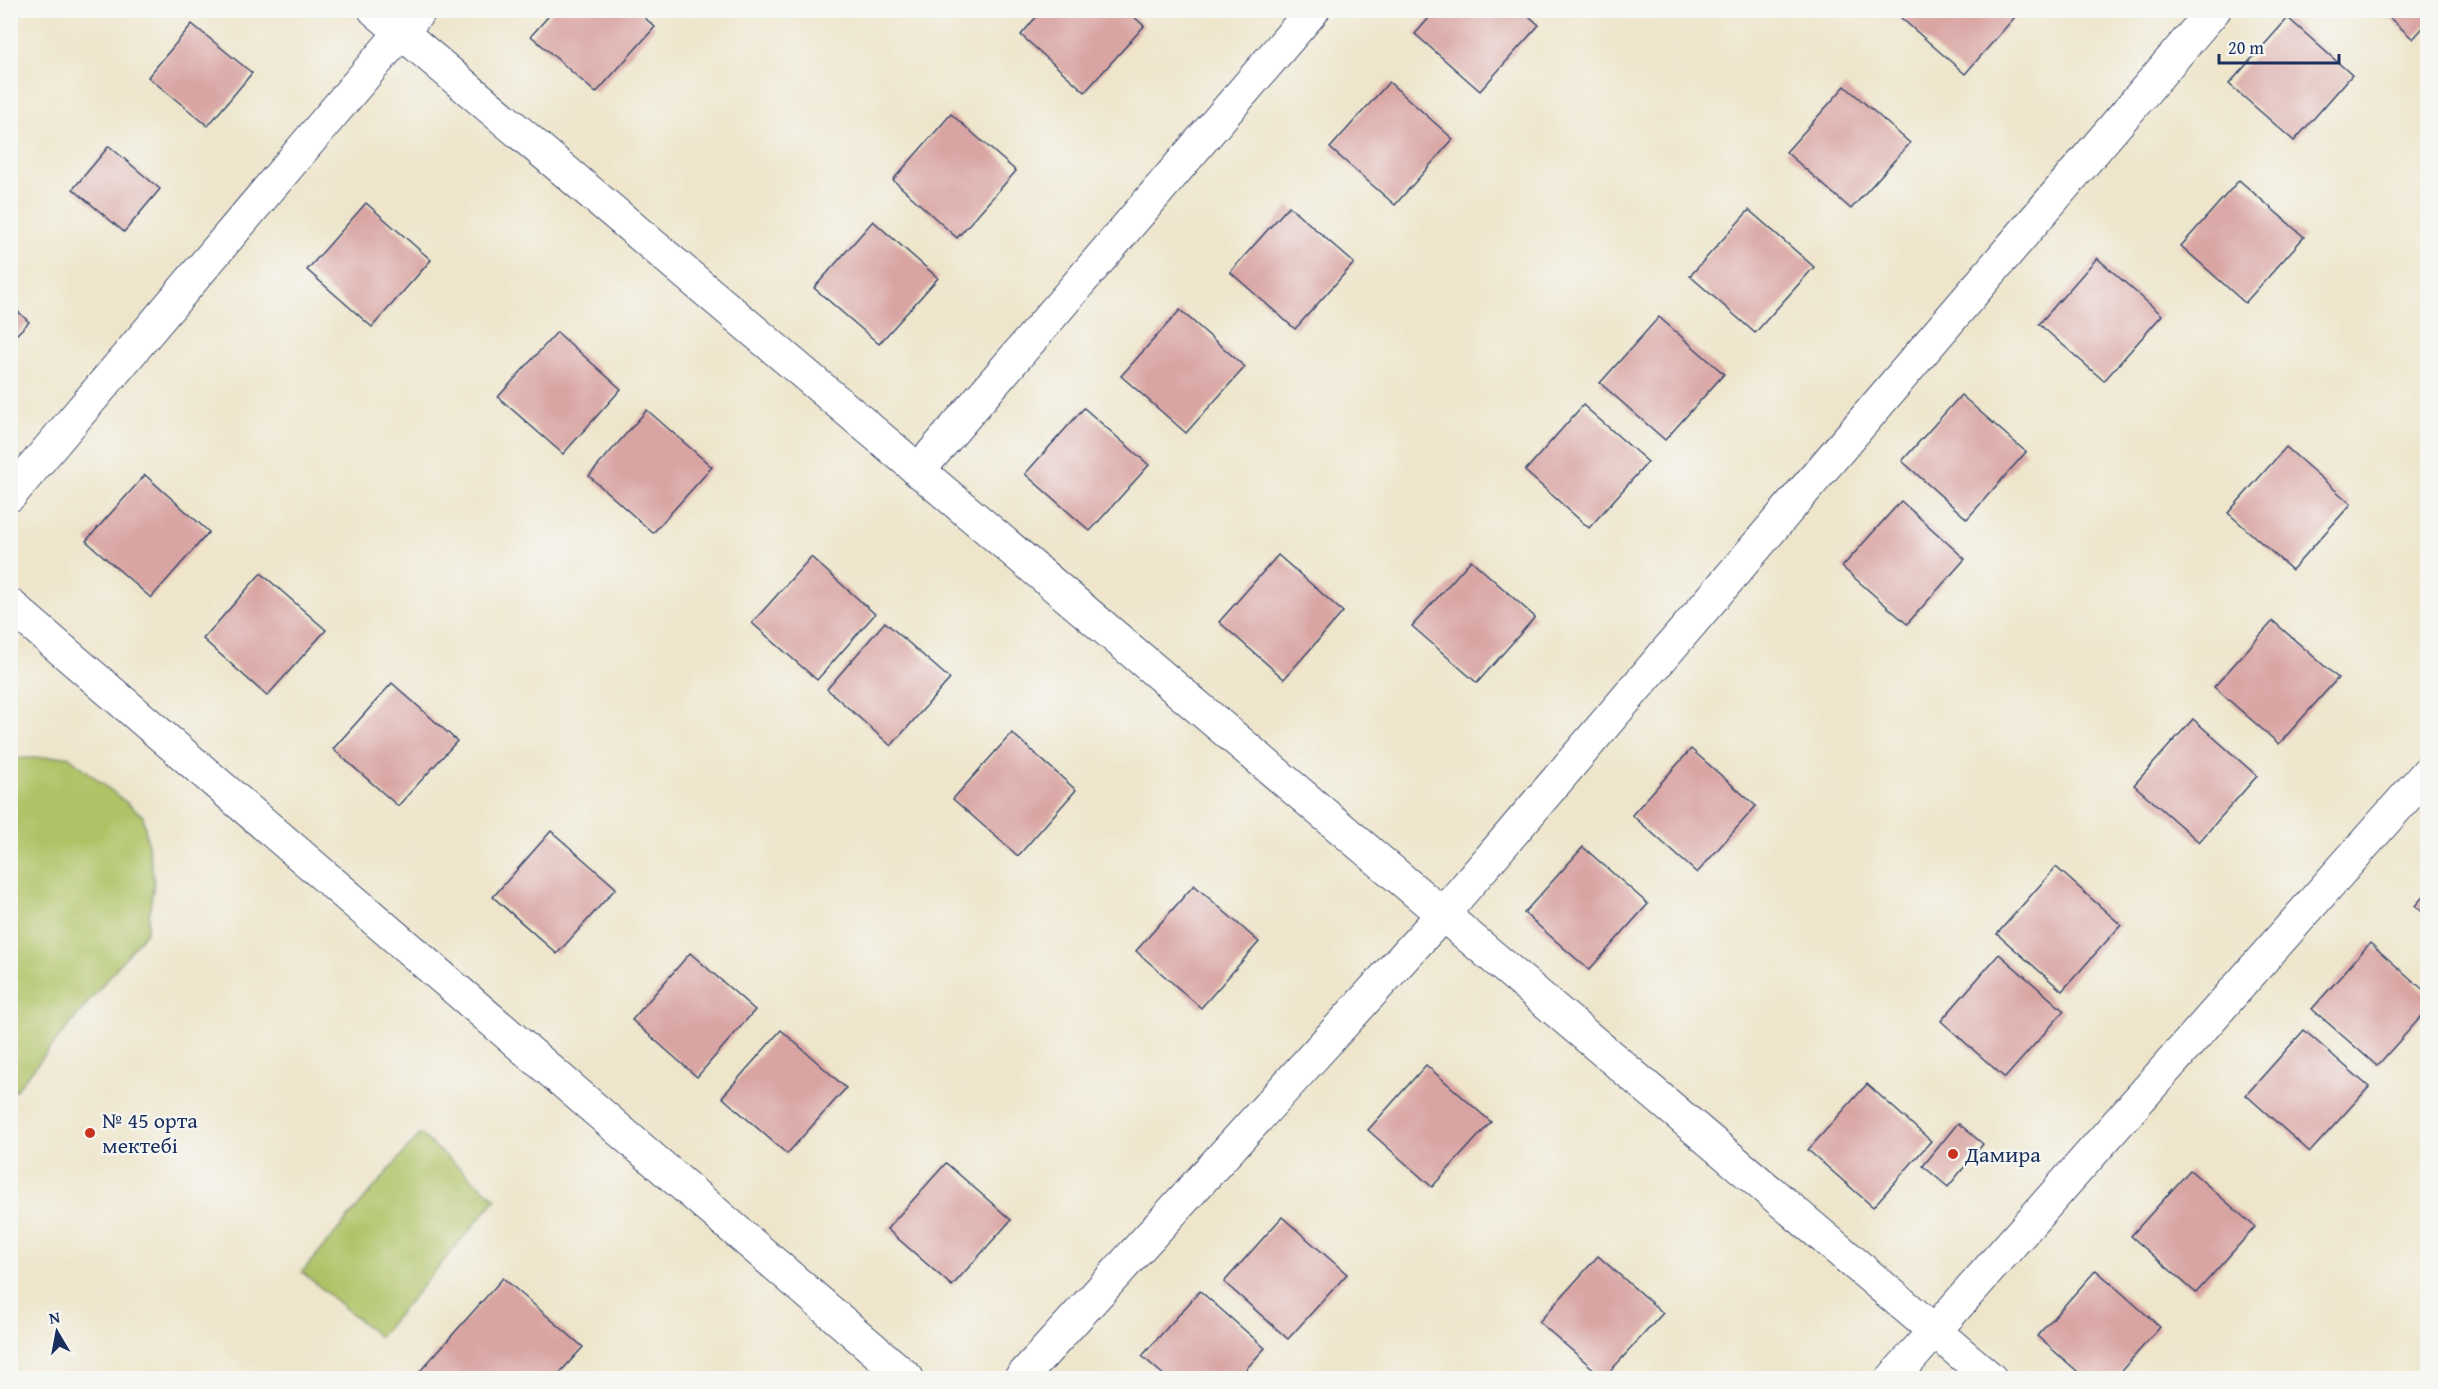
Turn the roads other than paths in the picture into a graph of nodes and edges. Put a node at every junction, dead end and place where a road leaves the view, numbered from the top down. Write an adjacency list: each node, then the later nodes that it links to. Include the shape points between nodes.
1 (375, 10): 4 (street)
2 (1313, 10): 5 (street)
3 (2214, 10): 9 (street)
4 (411, 22): 5 (street); 6 (street)
5 (918, 471): 9 (street)
6 (10, 495)
7 (10, 605): 11 (street)
8 (2427, 772): 10 (street)
9 (1442, 915): 10 (street); 12 (street)
10 (1935, 1332): 13 (street); 14 (street)
11 (907, 1378)
12 (1021, 1378)
13 (1893, 1378)
14 (1990, 1378)

